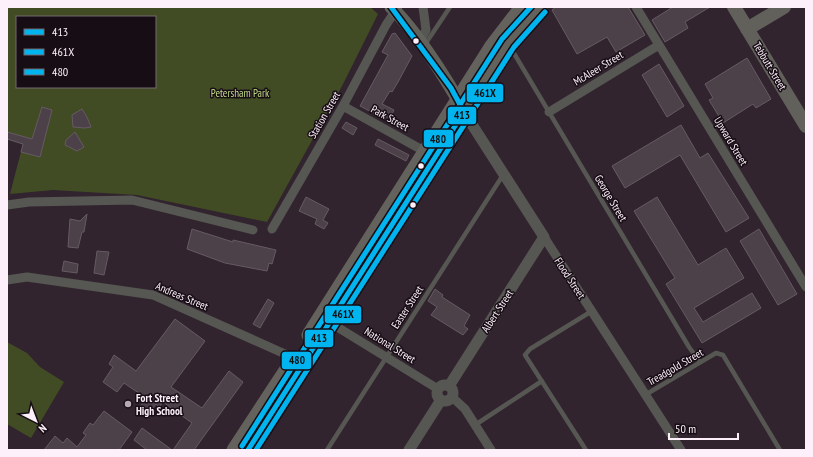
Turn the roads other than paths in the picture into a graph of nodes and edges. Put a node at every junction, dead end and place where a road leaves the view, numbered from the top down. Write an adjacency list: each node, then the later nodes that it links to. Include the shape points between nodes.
1 (423, 7): 11 (street, via 426,30)
2 (450, 7): 11 (lane)
3 (522, 7): 14 (highway, via 492,46)
4 (540, 7): 10 (highway)
5 (636, 7): 12 (street, Upward Street)
6 (734, 7): 9 (main road, Tebbutt Street)
7 (784, 7): 9 (main road)
8 (395, 8): 11 (main road); 13 (street, Station Street)
9 (747, 29): 16 (main road, Tebbutt Street)
10 (508, 43): 14 (highway); 15 (lane, George Street)
11 (421, 45): 14 (main road)
12 (659, 45): 15 (street, McAleer Street); 24 (street, Upward Street)
13 (343, 106): 17 (street, Park Street); 20 (street, Station Street)
14 (461, 106): 17 (highway); 18 (street, Flood Street); 26 (highway)
15 (548, 112): 29 (lane, George Street)
16 (806, 126)
17 (424, 151): 28 (highway)
18 (503, 174): 22 (street, Flood Street); 27 (lane, Easter Street)
19 (7, 205): 21 (street, via 29,202 132,200)
20 (272, 229)
21 (253, 230)
22 (544, 237): 25 (street, Flood Street); 32 (street, Albert Street)
23 (7, 280): 28 (street, Andreas Street, via 27,277 153,295)
24 (806, 287)
25 (592, 311): 30 (lane, via 526,352 525,355); 33 (street, Flood Street)
26 (330, 322): 27 (street, National Street); 36 (highway)
27 (386, 357): 31 (street, National Street); 37 (lane, Easter Street)
28 (294, 358): 35 (highway)
29 (700, 362): 33 (lane, Treadgold Street); 42 (lane, Treadgold Street, via 716,354 723,355)
30 (542, 381): 34 (lane); 40 (lane)
31 (438, 389): 32 (street, via 444,384)
32 (448, 394): 34 (street, via 458,401); 38 (street, Albert Street)
33 (645, 395): 41 (street, Flood Street)
34 (474, 425): 39 (street)
35 (234, 450)
36 (248, 450)
37 (328, 450)
38 (409, 450)
39 (491, 450)
40 (586, 450)
41 (681, 450)
42 (780, 450)

